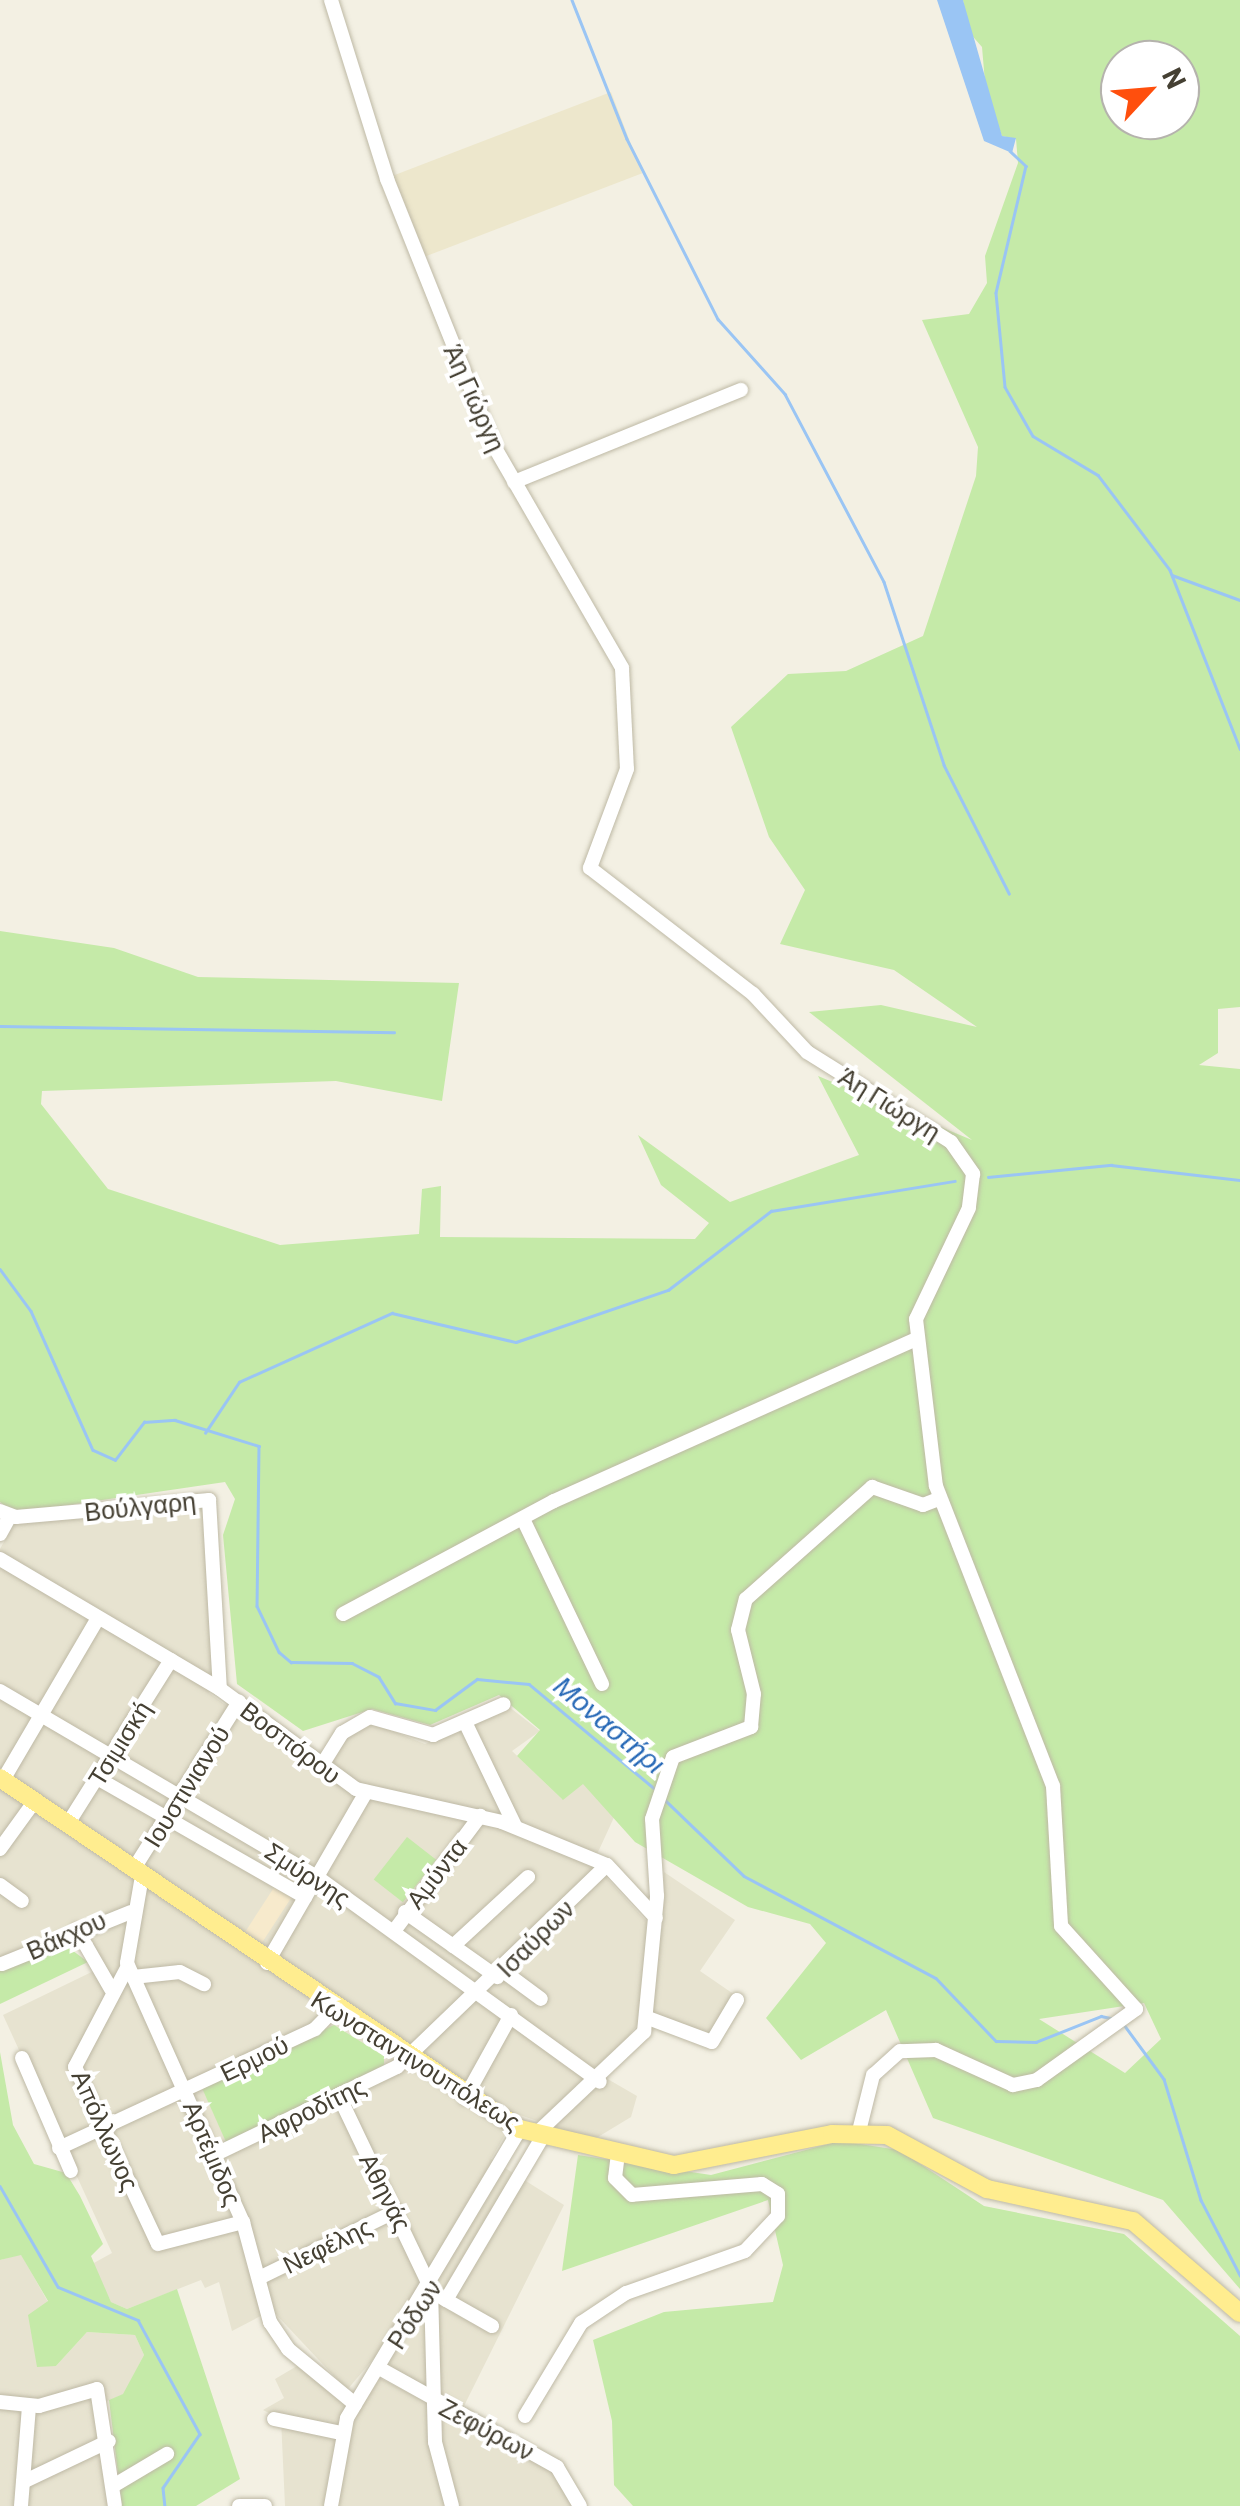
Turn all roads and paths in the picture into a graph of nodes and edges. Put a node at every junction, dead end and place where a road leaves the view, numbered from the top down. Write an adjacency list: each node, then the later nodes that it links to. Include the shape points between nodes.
1 (331, 0): 3 (street, Άη Γιώργη, via 387,178)
2 (741, 390): 3 (street)
3 (514, 482): 4 (street, Άη Γιώργη, via 622,668 626,769 590,868 753,994 807,1052 951,1142 970,1165 972,1199 923,1289)
4 (916, 1338): 5 (street, Άη Γιώργη); 7 (street)
5 (939, 1499): 47 (street, via 920,1504 872,1488 746,1598 738,1630 754,1718 746,1733 670,1764 650,1826); 70 (street, Άη Γιώργη, via 1054,1786 1061,1926 1136,2009 1037,2080 1013,2085 936,2050 900,2050 873,2074)
6 (5, 1513): 8 (street); 14 (street, Βούλγαρη, via 209,1500)
7 (523, 1519): 10 (street); 13 (street)
8 (0, 1534)
9 (0, 1559): 11 (street, Βοσπόρου)
10 (343, 1614)
11 (98, 1618): 12 (street, Βοσπόρου); 18 (street)
12 (171, 1660): 14 (street, Βοσπόρου); 20 (street, Τσιμισκή)
13 (602, 1684)
14 (220, 1688): 16 (street, Βοσπόρου)
15 (0, 1691): 18 (street, Σμύρνης)
16 (239, 1702): 21 (street, Βοσπόρου); 26 (street, Ιουστινιανού)
17 (504, 1704): 19 (street)
18 (39, 1715): 20 (street, Σμύρνης); 24 (street)
19 (466, 1722): 21 (street, via 424,1735 370,1718 342,1733); 33 (street)
20 (111, 1755): 22 (street, Σμύρνης); 23 (street, Τσιμισκή)
21 (322, 1765): 25 (street, Βοσπόρου)
22 (150, 1776): 26 (street, Σμύρνης); 27 (street)
23 (97, 1778): 27 (street); 32 (street, Τσιμισκή)
24 (1, 1779): 28 (main road, Κωνσταντινουπόλεως)
25 (366, 1792): 30 (street, Βοσπόρου); 41 (street)
26 (181, 1795): 29 (street, Ιουστινιανού); 31 (street, Σμύρνης)
27 (135, 1800): 29 (street)
28 (34, 1802): 32 (main road, Κωνσταντινουπόλεως); 36 (street)
29 (168, 1816): 34 (street); 39 (street, Ιουστινιανού)
30 (480, 1816): 33 (street, Βοσπόρου); 46 (street, Αμύντα)
31 (227, 1822): 34 (street); 35 (street, Σμύρνης)
32 (66, 1825): 39 (main road, Κωνσταντινουπόλεως)
33 (515, 1826): 37 (street, Βοσπόρου)
34 (216, 1842): 38 (street)
35 (265, 1846): 38 (street); 41 (street, Σμύρνης)
36 (0, 1849)
37 (607, 1865): 47 (street); 54 (street, Ισαύρων)
38 (254, 1866): 43 (street)
39 (138, 1873): 45 (street, Αρτέμιδος); 51 (main road, Κωνσταντινουπόλεως)
40 (528, 1877): 50 (street)
41 (316, 1878): 43 (street); 49 (street, Σμύρνης)
42 (0, 1885): 44 (street)
43 (305, 1897): 51 (street)
44 (22, 1901)
45 (130, 1912): 48 (street, Βάκχου); 53 (street, Αρτέμιδος)
46 (405, 1912): 49 (street, Αμύντα); 50 (street)
47 (656, 1918): 62 (street)
48 (77, 1930): 52 (street, Βάκχου); 56 (street)
49 (394, 1932): 57 (street, Σμύρνης)
50 (453, 1946): 54 (street)
51 (266, 1963): 60 (main road, Κωνσταντινουπόλεως)
52 (2, 1964)
53 (131, 1972): 55 (street, via 180,1972); 56 (street, Απόλλωνος); 66 (street, Αρτέμιδος)
54 (500, 1974): 57 (street, Ισαύρων); 58 (street)
55 (204, 1984)
56 (111, 1989): 69 (street, Απόλλωνος, via 75,2065)
57 (480, 1991): 61 (street, Σμύρνης); 64 (street, Ισαύρων)
58 (540, 1999)
59 (736, 2000): 62 (street, via 712,2042)
60 (334, 2009): 64 (main road, Κωνσταντινουπόλεως); 66 (street, Ερμού, via 315,2029)
61 (510, 2015): 65 (street, Σμύρνης); 68 (street, Ισαύρων)
62 (648, 2018): 65 (street)
63 (22, 2058): 72 (street)
64 (406, 2059): 67 (street, Αφροδίτης); 68 (main road, Κωνσταντινουπόλεως)
65 (600, 2082): 71 (street)
66 (186, 2090): 69 (street, Ερμού); 73 (street, Αρτέμιδος)
67 (339, 2096): 73 (street, Αφροδίτης); 76 (street, Αθηνάς)
68 (465, 2098): 71 (main road, Κωνσταντινουπόλεως)
69 (103, 2128): 72 (street, Ερμού); 77 (street, Απόλλωνος, via 158,2244)
70 (859, 2131): 74 (main road, Κωνσταντινουπόλεως, via 704,2164); 81 (main road, Κωνσταντινουπόλεως, via 903,2141 987,2189 1116,2212)
71 (533, 2133): 74 (main road, Κωνσταντινουπόλεως); 79 (street, Ρόδων); 80 (street)
72 (59, 2148): 75 (street)
73 (214, 2155): 77 (street, Αρτέμιδος)
74 (618, 2155): 88 (street, via 616,2178 632,2195 762,2184 778,2194 778,2216 745,2251 626,2293 581,2324)
75 (71, 2171)
76 (396, 2211): 78 (street, Νεφέλης); 79 (street, Αθηνάς)
77 (243, 2222): 78 (street, Αρτέμιδος)
78 (259, 2278): 86 (street, Αρτέμιδος, via 283,2343)
79 (431, 2289): 80 (street); 83 (street, Ρόδων); 85 (street)
80 (446, 2300): 82 (street)
81 (1240, 2313)
82 (492, 2326)
83 (378, 2368): 85 (street, Ζεφύρων); 86 (street, Ρόδων)
84 (0, 2402): 87 (street)
85 (434, 2402): 100 (street); 101 (street, Ζεφύρων, via 557,2467)
86 (355, 2404): 90 (street, Ρόδων)
87 (29, 2406): 91 (street, via 92,2386 105,2412); 93 (street)
88 (525, 2416)
89 (274, 2420): 90 (street)
90 (341, 2433): 99 (street, Ρόδων)
91 (108, 2442): 93 (street); 94 (street)
92 (167, 2454): 94 (street)
93 (23, 2482): 95 (street)
94 (112, 2486): 96 (street)
95 (21, 2506)
96 (115, 2506)
97 (239, 2506): 98 (street)
98 (264, 2506)
99 (331, 2506)
100 (452, 2506)
101 (580, 2506)

